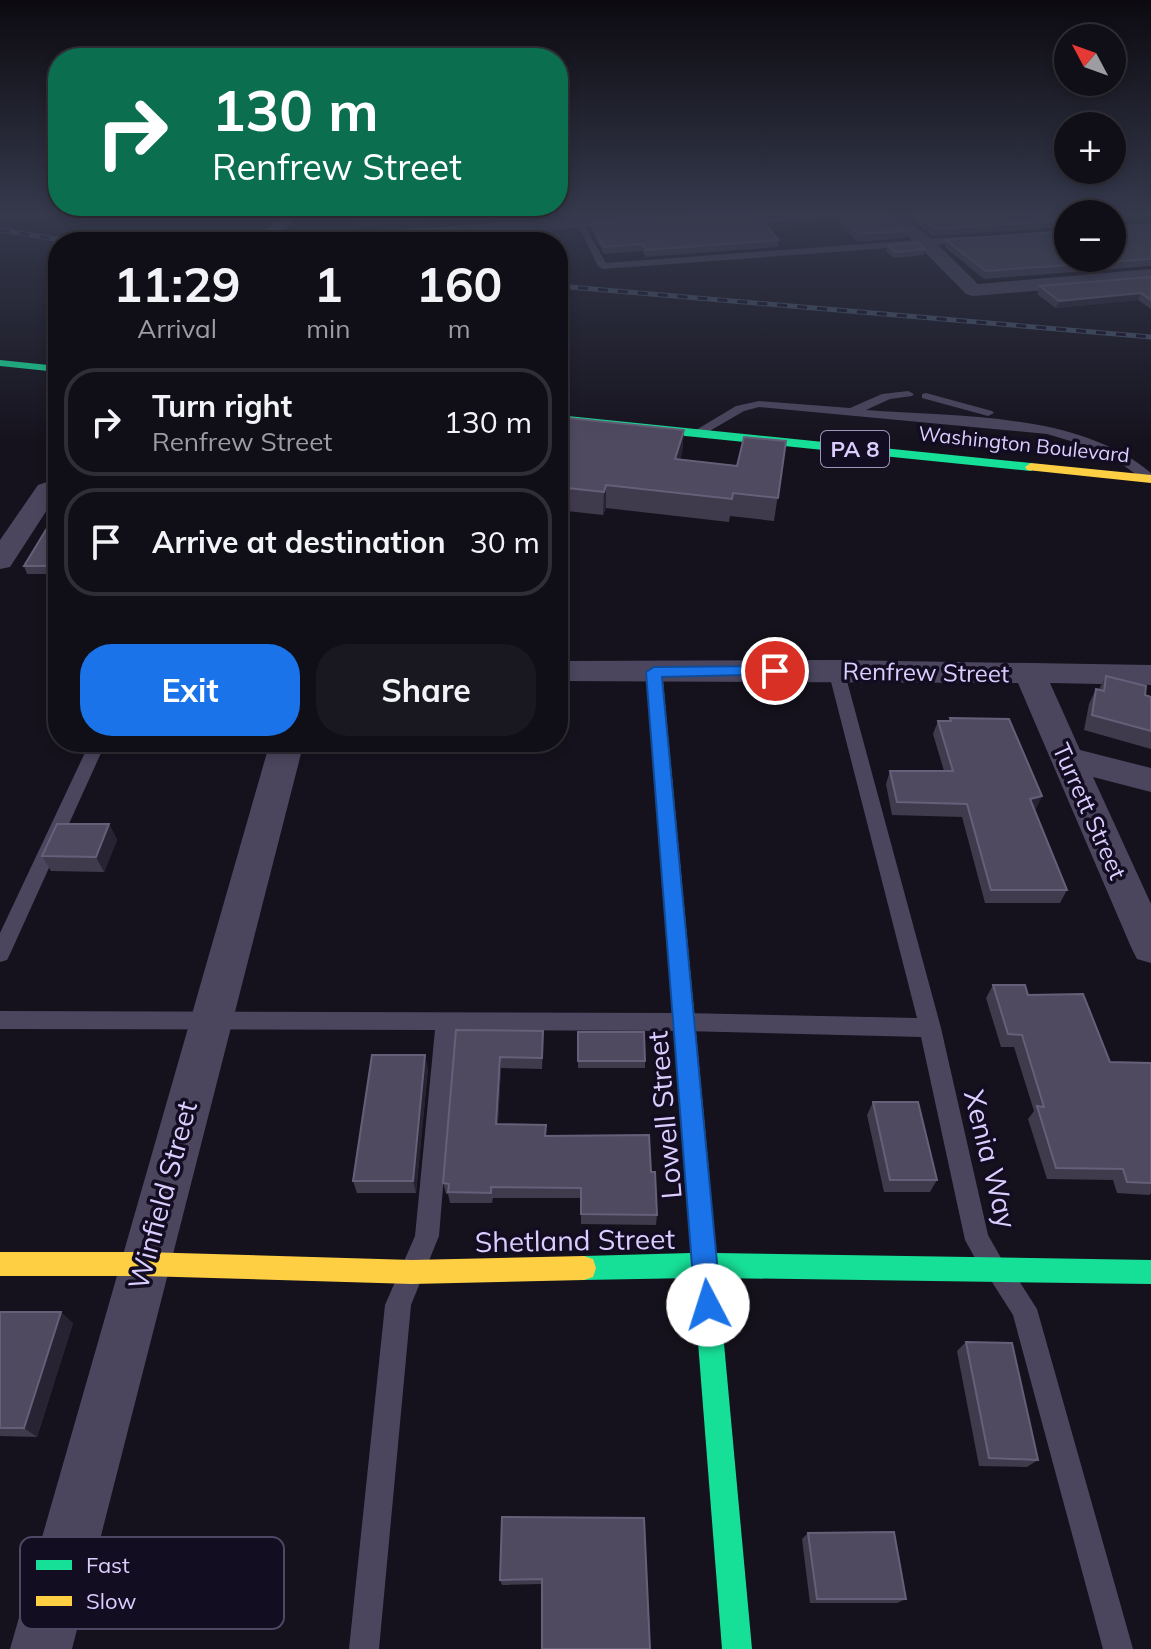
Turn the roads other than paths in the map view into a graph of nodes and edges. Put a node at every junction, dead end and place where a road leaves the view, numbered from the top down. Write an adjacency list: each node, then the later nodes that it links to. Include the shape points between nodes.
1 (0, 363): 2 (main road)
2 (48, 368)
3 (908, 400): 5 (lane)
4 (926, 402): 7 (lane)
5 (854, 411): 7 (lane); 8 (lane, via 759,404 740,408)
6 (568, 420): 8 (main road, Washington Boulevard / PA 8)
7 (1029, 427): 9 (lane, via 1115,450)
8 (697, 433): 9 (main road, Washington Boulevard / PA 8)
9 (1150, 478)
10 (47, 490): 11 (street)
11 (0, 561)
12 (836, 670): 14 (street, Renfrew Street); 15 (street, Renfrew Street); 27 (lane, Xenia Way)
13 (568, 671): 14 (street, Renfrew Street)
14 (654, 672): 24 (main road, Lowell Street)
15 (1030, 675): 16 (street, Renfrew Street); 19 (street, Turrett Street)
16 (1151, 675)
17 (93, 752): 22 (lane)
18 (284, 752): 25 (street, Winfield Street)
19 (1066, 758): 20 (street); 21 (street, Turrett Street)
20 (1151, 780)
21 (1151, 947)
22 (0, 954)
23 (0, 1020): 25 (lane)
24 (684, 1022): 26 (lane); 27 (lane); 30 (main road, Lowell Street)
25 (209, 1023): 26 (lane); 29 (street, Winfield Street)
26 (446, 1024): 32 (lane, via 427,1236)
27 (930, 1028): 31 (lane, Xenia Way, via 977,1240)
28 (0, 1264): 29 (main road, Shetland Street)
29 (143, 1264): 32 (main road, Shetland Street); 34 (street, Winfield Street)
30 (704, 1265): 31 (main road, Shetland Street); 32 (main road, Shetland Street); 38 (main road, Lowell Street)
31 (998, 1271): 33 (main road, Shetland Street); 39 (lane, Xenia Way, via 1024,1309)
32 (412, 1272): 37 (lane, via 398,1305)
33 (1151, 1272)
34 (71, 1537)
35 (46, 1629): 36 (street, Winfield Street)
36 (41, 1649)
37 (364, 1649)
38 (737, 1649)
39 (1118, 1649)

